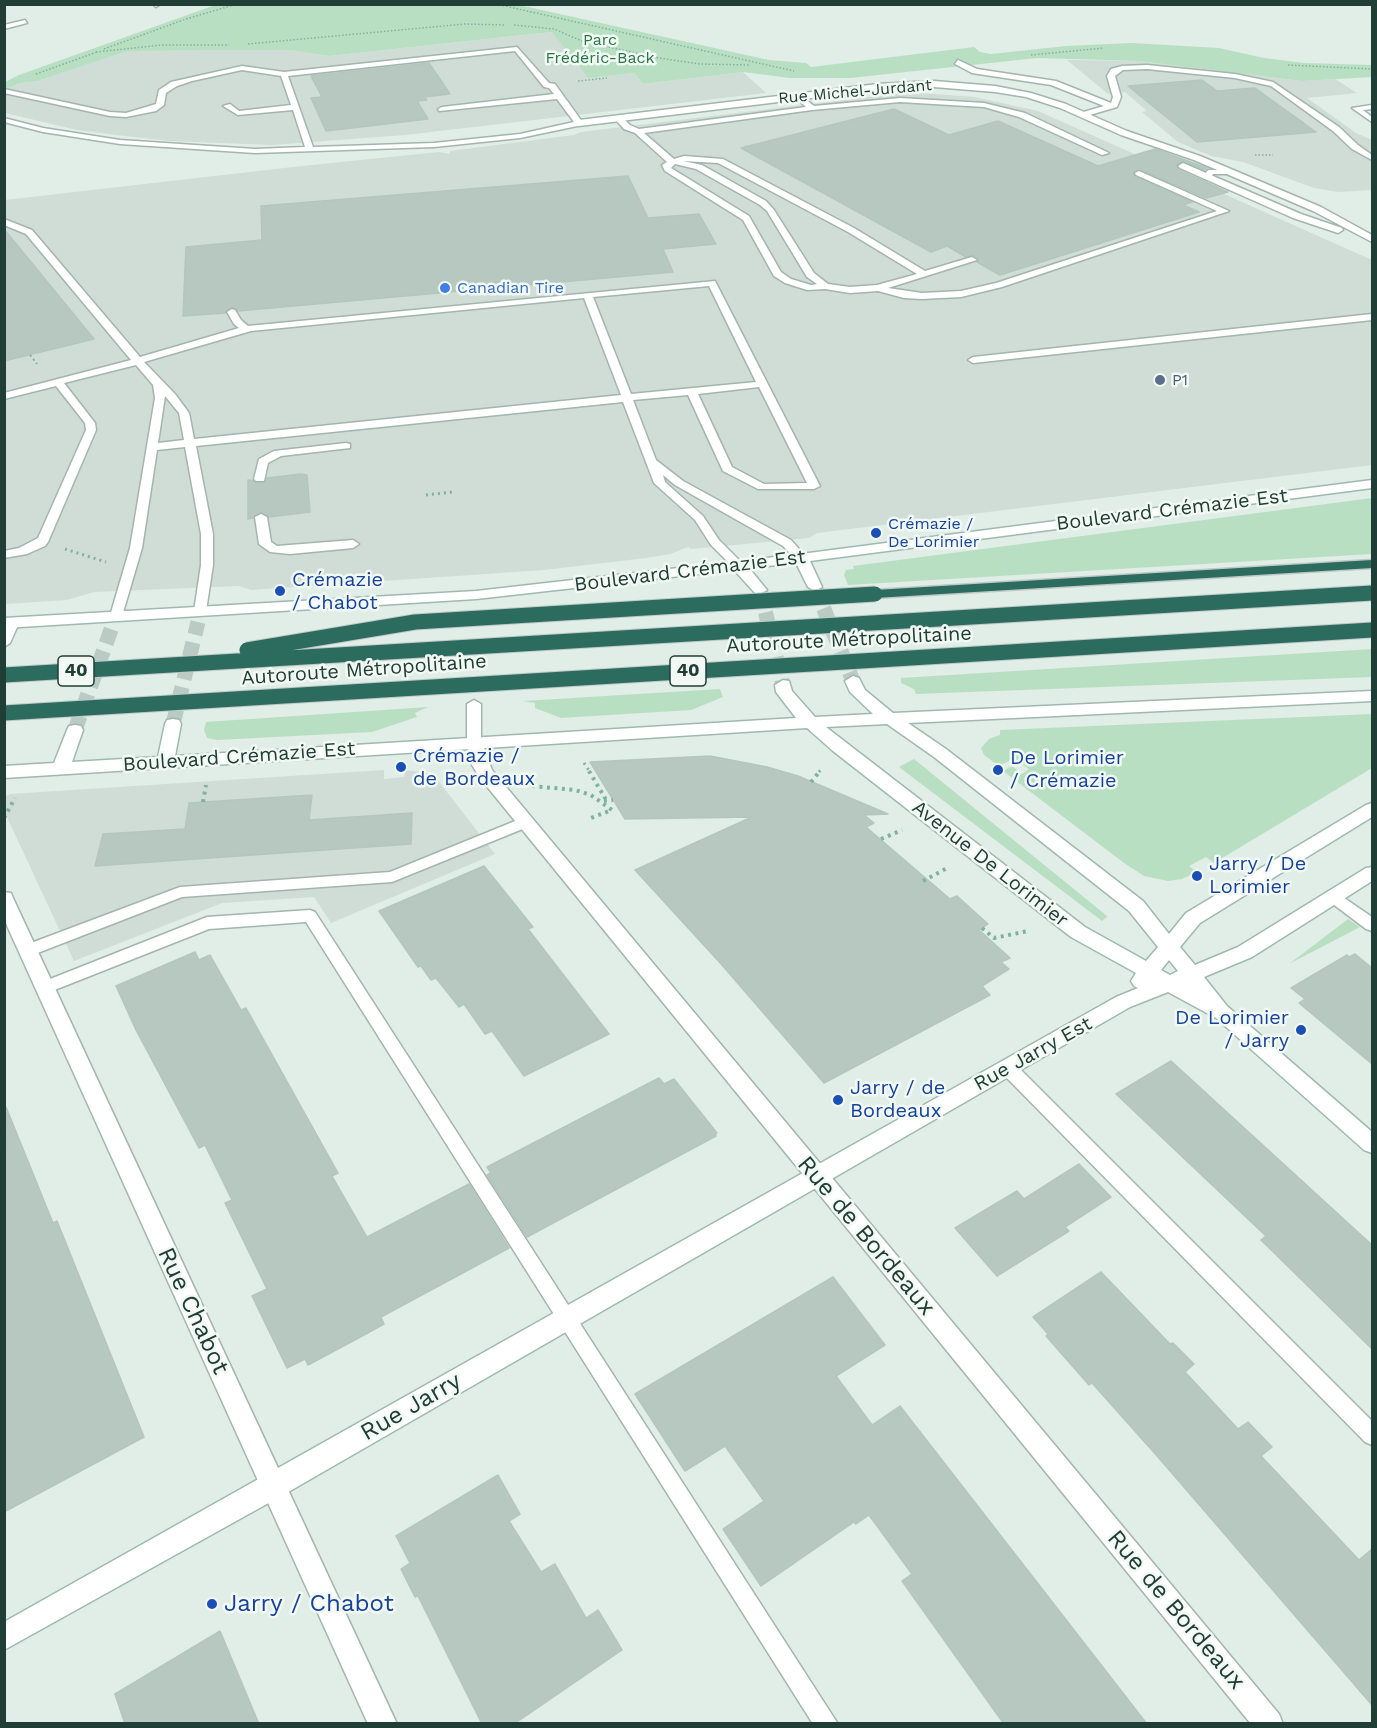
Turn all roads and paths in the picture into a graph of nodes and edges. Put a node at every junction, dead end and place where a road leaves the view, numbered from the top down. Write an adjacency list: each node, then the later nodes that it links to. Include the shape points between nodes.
1 (237, 4): 12 (path)
2 (496, 4): 10 (path)
3 (25, 22): 4 (lane)
4 (4, 27)
5 (1110, 48): 6 (path)
6 (1024, 55)
7 (958, 62): 19 (lane, via 975,71 1053,83)
8 (1279, 64): 9 (path)
9 (1372, 69)
10 (796, 72)
11 (284, 74): 15 (lane, via 242,68 174,84 162,92 160,105 126,115); 16 (lane, via 517,49); 20 (lane)
12 (27, 77)
13 (607, 78): 14 (path)
14 (584, 81)
15 (4, 91)
16 (560, 96): 23 (lane); 28 (lane)
17 (798, 96): 22 (lane); 24 (main road, Rue Michel-Jurdant, via 900,85 963,85 1028,95); 25 (main road, Rue Michel-Jurdant)
18 (227, 106): 20 (lane, via 238,113)
19 (1111, 106): 24 (lane); 38 (lane, via 1117,97 1112,74 1122,68 1235,76 1274,84)
20 (296, 107): 34 (lane)
21 (1372, 107): 27 (lane, via 1356,108)
22 (812, 108): 30 (lane); 35 (lane, via 900,100 984,105 1022,115)
23 (442, 109)
24 (1083, 115): 31 (main road, Rue Michel-Jurdant)
25 (618, 118): 28 (main road, Rue Michel-Jurdant); 30 (lane, via 627,128)
26 (4, 120): 34 (lane, via 63,134 130,143 232,150)
27 (1372, 120)
28 (579, 123): 29 (lane); 33 (lane, via 520,136 434,145)
29 (524, 125)
30 (638, 131): 39 (lane)
31 (1124, 133): 40 (main road, Rue Michel-Jurdant); 42 (main road, Rue Michel-Jurdant)
32 (437, 135): 33 (lane)
33 (372, 146): 34 (lane)
34 (310, 150)
35 (1105, 153)
36 (1264, 155): 37 (path)
37 (1273, 155)
38 (1372, 158)
39 (671, 161): 46 (lane, via 695,157 720,161 851,230); 47 (lane, via 699,167 763,203 810,275); 47 (lane, via 666,165 668,169 746,218 777,273 798,286)
40 (1228, 172): 42 (lane, via 1212,172); 44 (main road, Rue Michel-Jurdant, via 1317,209)
41 (1139, 173): 48 (lane, via 1225,211 961,294 904,295)
42 (1207, 177): 44 (main road, Rue Michel-Jurdant, via 1297,216)
43 (4, 222): 54 (lane, via 29,232)
44 (1372, 241)
45 (972, 260): 46 (lane)
46 (924, 274): 48 (lane)
47 (825, 286): 48 (lane, via 850,290)
48 (878, 288)
49 (587, 295): 52 (lane); 56 (lane, via 712,283); 60 (lane)
50 (232, 312): 52 (lane)
51 (1372, 317): 53 (lane)
52 (246, 329): 54 (lane)
53 (973, 360)
54 (138, 361): 55 (lane); 57 (lane)
55 (58, 382): 59 (lane); 72 (lane, via 90,423 91,430 44,539 23,551)
56 (763, 384): 58 (lane); 58 (lane, via 814,486 762,487 727,469)
57 (158, 385): 61 (lane, via 184,412); 63 (lane, via 160,398)
58 (692, 391): 60 (lane)
59 (4, 396)
60 (627, 398): 61 (lane); 64 (lane)
61 (190, 443): 63 (lane); 80 (lane, via 207,534 207,565)
62 (346, 446): 65 (lane, via 269,456 261,465)
63 (151, 447): 81 (lane, via 136,548)
64 (651, 459): 73 (lane, via 679,483 787,543); 76 (lane, via 660,483 699,518)
65 (260, 479)
66 (1372, 484): 73 (main road, Boulevard Crémazie Est)
67 (452, 492): 68 (path)
68 (426, 495)
69 (261, 517): 70 (lane, via 265,544 274,549)
70 (353, 544)
71 (80, 552): 74 (path, via 96,560)
72 (4, 555)
73 (801, 558): 76 (main road, Boulevard Crémazie Est); 77 (main road)
74 (113, 562)
75 (1372, 564): 85 (highway, bridge, via 415,622)
76 (738, 566): 78 (main road); 80 (main road, Boulevard Crémazie Est, via 476,601)
77 (815, 587)
78 (760, 590)
79 (1372, 593): 85 (highway, Autoroute Métropolitaine / 40, bridge)
80 (199, 616): 81 (main road, Boulevard Crémazie Est)
81 (114, 622): 82 (main road, Boulevard Crémazie Est)
82 (8, 623): 84 (lane)
83 (1372, 630): 91 (highway, Autoroute Métropolitaine / 40, bridge)
84 (4, 643)
85 (148, 666): 86 (highway, Autoroute Métropolitaine / 40, bridge)
86 (4, 675)
87 (853, 681): 92 (main road, Avenue De Lorimier, via 865,700)
88 (783, 685): 93 (main road, Avenue De Lorimier, via 791,702)
89 (1372, 696): 92 (main road, Boulevard Crémazie Est)
90 (474, 704): 96 (lane)
91 (4, 713)
92 (889, 718): 93 (main road, Boulevard Crémazie Est); 123 (main road, Avenue De Lorimier, via 940,753 1136,906)
93 (812, 723): 96 (main road, Boulevard Crémazie Est); 125 (main road, Avenue De Lorimier, via 1078,932)
94 (173, 724): 98 (main road)
95 (75, 730): 100 (main road)
96 (474, 742): 98 (main road, Boulevard Crémazie Est); 112 (main road, Rue de Bordeaux, via 480,765)
97 (579, 755): 106 (path)
98 (165, 762): 100 (main road, Boulevard Crémazie Est)
99 (823, 766): 103 (path)
100 (62, 768): 101 (main road, Boulevard Crémazie Est)
101 (4, 772)
102 (207, 779): 108 (path)
103 (811, 782)
104 (532, 786): 106 (path)
105 (20, 791): 110 (path)
106 (606, 798): 107 (path); 111 (path, via 612,810)
107 (613, 800)
108 (203, 802)
109 (1372, 809): 123 (main road, Rue Jarry Est, via 1193,918)
110 (4, 818)
111 (588, 819)
112 (525, 822): 124 (lane, via 392,877 180,892); 133 (main road, Rue de Bordeaux)
113 (903, 830): 114 (path)
114 (881, 839)
115 (950, 867): 117 (path)
116 (1372, 873): 118 (main road, Rue Jarry Est)
117 (923, 880)
118 (1334, 897): 120 (lane); 126 (main road, Rue Jarry Est, via 1245,952)
119 (4, 898): 124 (main road, Rue Chabot)
120 (1372, 925)
121 (982, 928): 122 (path, via 994,938)
122 (1030, 930)
123 (1169, 948): 125 (main road, Rue Jarry Est); 126 (main road, Avenue De Lorimier)
124 (28, 950): 128 (main road, Rue Chabot)
125 (1148, 973): 127 (main road, Avenue De Lorimier); 129 (main road, Rue Jarry Est)
126 (1191, 974): 127 (main road, Rue Jarry Est); 130 (main road, Avenue De Lorimier)
127 (1169, 985): 129 (main road, Rue Jarry Est); 130 (main road, Avenue De Lorimier)
128 (45, 987): 134 (lane, via 207,923 310,916); 136 (main road, Rue Chabot)
129 (1123, 1002): 131 (main road, Rue Jarry Est)
130 (1223, 1014): 132 (main road, Avenue De Lorimier)
131 (1008, 1068): 133 (main road, Rue Jarry Est); 135 (lane)
132 (1372, 1144)
133 (817, 1176): 134 (main road, Rue Jarry); 140 (main road, Rue de Bordeaux)
134 (566, 1318): 136 (main road, Rue Jarry); 139 (lane)
135 (1372, 1435)
136 (274, 1486): 137 (main road, Rue Jarry); 138 (main road, Rue Chabot)
137 (4, 1637)
138 (383, 1724)
139 (827, 1724)
140 (1269, 1724)

